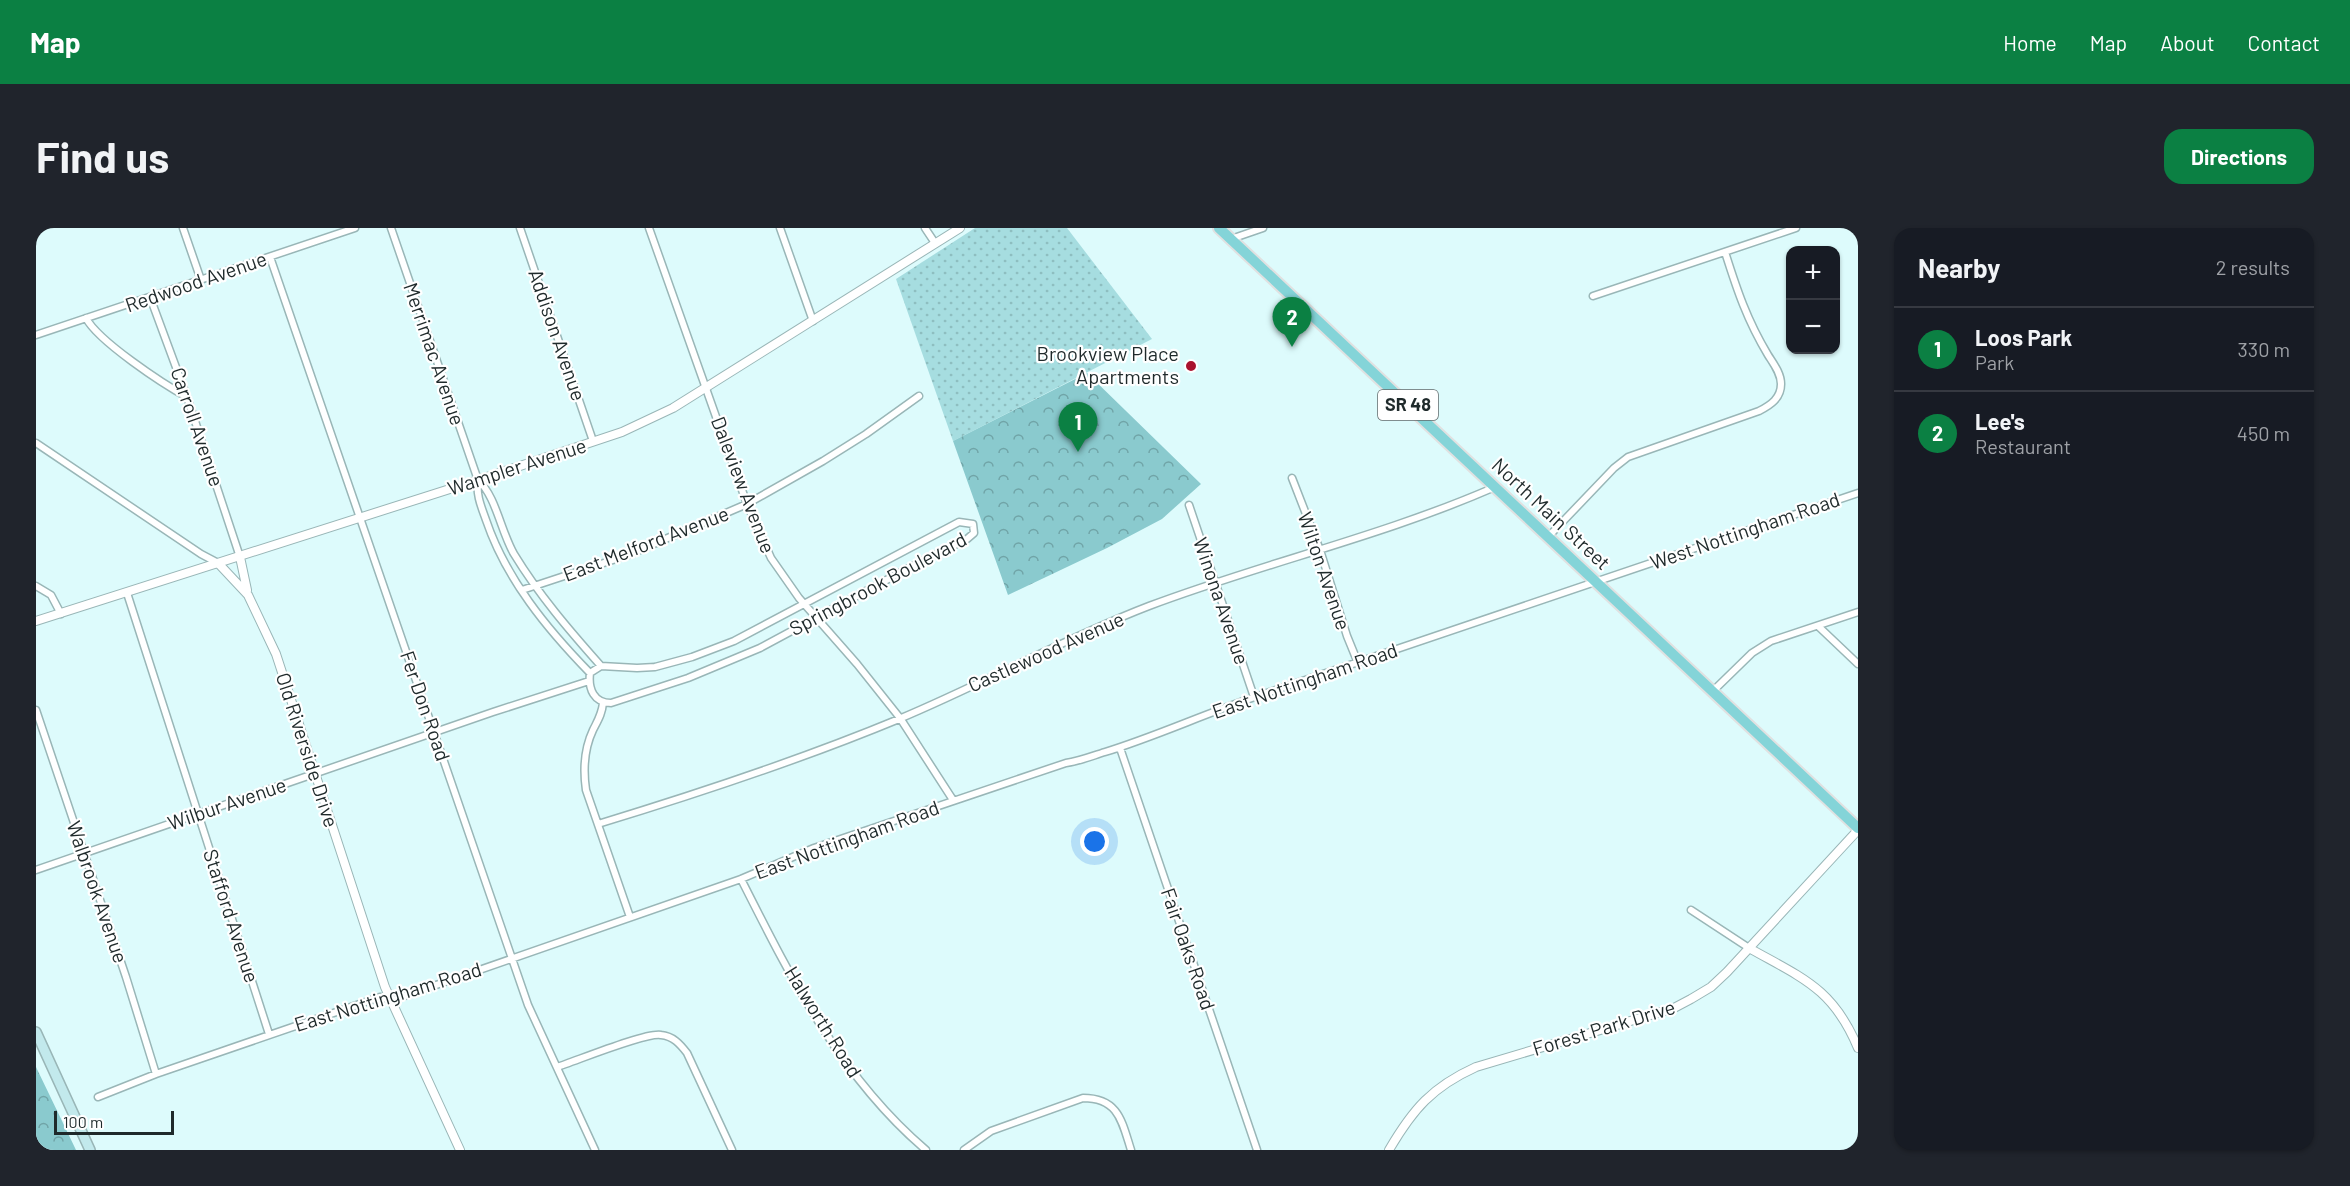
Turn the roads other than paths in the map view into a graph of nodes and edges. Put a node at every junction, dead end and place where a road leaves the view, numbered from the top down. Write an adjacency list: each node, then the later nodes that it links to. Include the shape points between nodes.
1 (183, 228): 16 (street)
2 (355, 228): 15 (street, Redwood Avenue)
3 (391, 228): 28 (street, Merrimac Avenue)
4 (520, 228): 25 (street, Addison Avenue)
5 (649, 228): 22 (street, Daleview Avenue)
6 (780, 228): 20 (street)
7 (925, 228): 13 (street)
8 (960, 228): 13 (street, Wampler Avenue)
9 (1219, 228): 12 (main road, North Main Street / SR 48)
10 (1263, 228): 12 (street)
11 (1796, 228): 14 (street)
12 (1231, 239): 29 (main road, North Main Street / SR 48)
13 (935, 243): 20 (street, Wampler Avenue)
14 (1725, 252): 17 (street); 34 (street, via 1746,316 1780,377 1776,399 1759,411 1628,457)
15 (270, 257): 16 (street, Redwood Avenue); 33 (street, Fer Don Road)
16 (201, 280): 18 (street, Redwood Avenue)
17 (1593, 296)
18 (150, 297): 19 (street, Redwood Avenue); 24 (street, Carroll Avenue)
19 (86, 318): 21 (street, Redwood Avenue); 24 (street, via 96,333)
20 (813, 321): 22 (street, Wampler Avenue)
21 (36, 335)
22 (705, 387): 25 (street, Wampler Avenue, via 656,418); 31 (street, Daleview Avenue)
23 (919, 396): 31 (street, East Melford Avenue, via 832,456)
24 (187, 398): 36 (street, Carroll Avenue)
25 (593, 441): 28 (street, Wampler Avenue)
26 (36, 443): 37 (street, Old Riverside Drive)
27 (1292, 478): 35 (street, Wilton Avenue)
28 (478, 480): 33 (street, Wampler Avenue); 40 (street, Merrimac Avenue, via 486,487 506,540); 42 (street, Merrimac Avenue, via 476,492 494,543)
29 (1496, 487): 34 (main road, North Main Street / SR 48); 35 (street, Castlewood Avenue)
30 (1858, 493): 39 (street, West Nottingham Road)
31 (747, 504): 40 (street, East Melford Avenue, via 628,555); 45 (street, Daleview Avenue, via 771,558)
32 (1189, 506): 38 (street, Winona Avenue)
33 (360, 518): 36 (street, Wampler Avenue); 61 (street, Fer Don Road)
34 (1549, 536): 39 (main road, North Main Street / SR 48)
35 (1320, 550): 38 (street, Castlewood Avenue); 51 (street, Wilton Avenue)
36 (240, 557): 37 (street, Wampler Avenue); 44 (street)
37 (218, 563): 43 (street, Wampler Avenue); 44 (street, Old Riverside Drive)
38 (1215, 582): 57 (street, Winona Avenue); 60 (street, Castlewood Avenue, via 1104,624)
39 (1597, 582): 51 (street, East Nottingham Road); 56 (main road, North Main Street / SR 48)
40 (534, 585): 42 (street, East Melford Avenue); 53 (street, Merrimac Avenue)
41 (36, 586): 47 (street, via 51,595)
42 (522, 590): 54 (street, Merrimac Avenue)
43 (127, 593): 47 (street, Wampler Avenue); 65 (street, Stafford Avenue)
44 (248, 595): 63 (street, Old Riverside Drive, via 276,654)
45 (805, 604): 48 (street, Daleview Avenue); 48 (street, Springbrook Boulevard, via 948,527 959,522 973,524 974,533 968,539); 53 (street, Springbrook Boulevard, via 734,641 692,657 637,668)
46 (1858, 612): 50 (street)
47 (61, 614): 49 (street, Wampler Avenue)
48 (817, 618): 58 (street, Springbrook Boulevard, via 717,666); 60 (street, Daleview Avenue)
49 (36, 621)
50 (1818, 626): 52 (street); 56 (street, via 1758,649)
51 (1358, 663): 57 (street, East Nottingham Road)
52 (1858, 664)
53 (602, 666): 54 (street)
54 (590, 673): 55 (street)
55 (589, 681): 58 (street, via 595,699); 61 (street, Wilbur Avenue)
56 (1713, 691): 67 (main road, North Main Street / SR 48)
57 (1254, 697): 62 (street, East Nottingham Road)
58 (603, 703): 66 (street, via 584,763 586,790)
59 (36, 710): 68 (street, Walbrook Avenue)
60 (900, 718): 64 (street, Daleview Avenue); 66 (street, Castlewood Avenue, via 748,777)
61 (434, 733): 63 (street, Wilbur Avenue); 74 (street, Fer Don Road)
62 (1120, 748): 64 (street, East Nottingham Road); 89 (street, Fair Oaks Road)
63 (315, 774): 65 (street, Wilbur Avenue); 75 (street, Old Riverside Drive, via 385,987)
64 (953, 800): 70 (street, East Nottingham Road, via 814,848)
65 (198, 813): 68 (street, Wilbur Avenue); 77 (street, Stafford Avenue)
66 (598, 824): 72 (street)
67 (1858, 829): 73 (street, Forest Park Drive)
68 (83, 853): 69 (street, Wilbur Avenue); 80 (street, Walbrook Avenue)
69 (36, 870)
70 (741, 879): 72 (street, East Nottingham Road); 86 (street, Halworth Road, via 836,1051 883,1109)
71 (1691, 910): 73 (street)
72 (630, 917): 74 (street, East Nottingham Road)
73 (1749, 948): 78 (street, via 1796,974 1828,998); 90 (street, Forest Park Drive, via 1711,987 1674,1008 1476,1066 1447,1080 1407,1120)
74 (513, 958): 75 (street, East Nottingham Road); 79 (street, Fer Don Road, via 528,1005)
75 (393, 1000): 77 (street, East Nottingham Road, via 380,997); 83 (street, Old Riverside Drive)
76 (36, 1032): 82 (main road)
77 (269, 1034): 80 (street, East Nottingham Road)
78 (1858, 1048)
79 (557, 1067): 84 (street, Fer Don Road); 85 (street, via 651,1035 668,1036 687,1053)
80 (156, 1074): 81 (street, East Nottingham Road)
81 (98, 1097)
82 (90, 1150)
83 (460, 1150)
84 (596, 1150)
85 (732, 1150)
86 (926, 1150)
87 (964, 1150): 88 (street, via 991,1131 1077,1099 1091,1098 1114,1109)
88 (1131, 1150)
89 (1257, 1150)
90 (1389, 1150)

